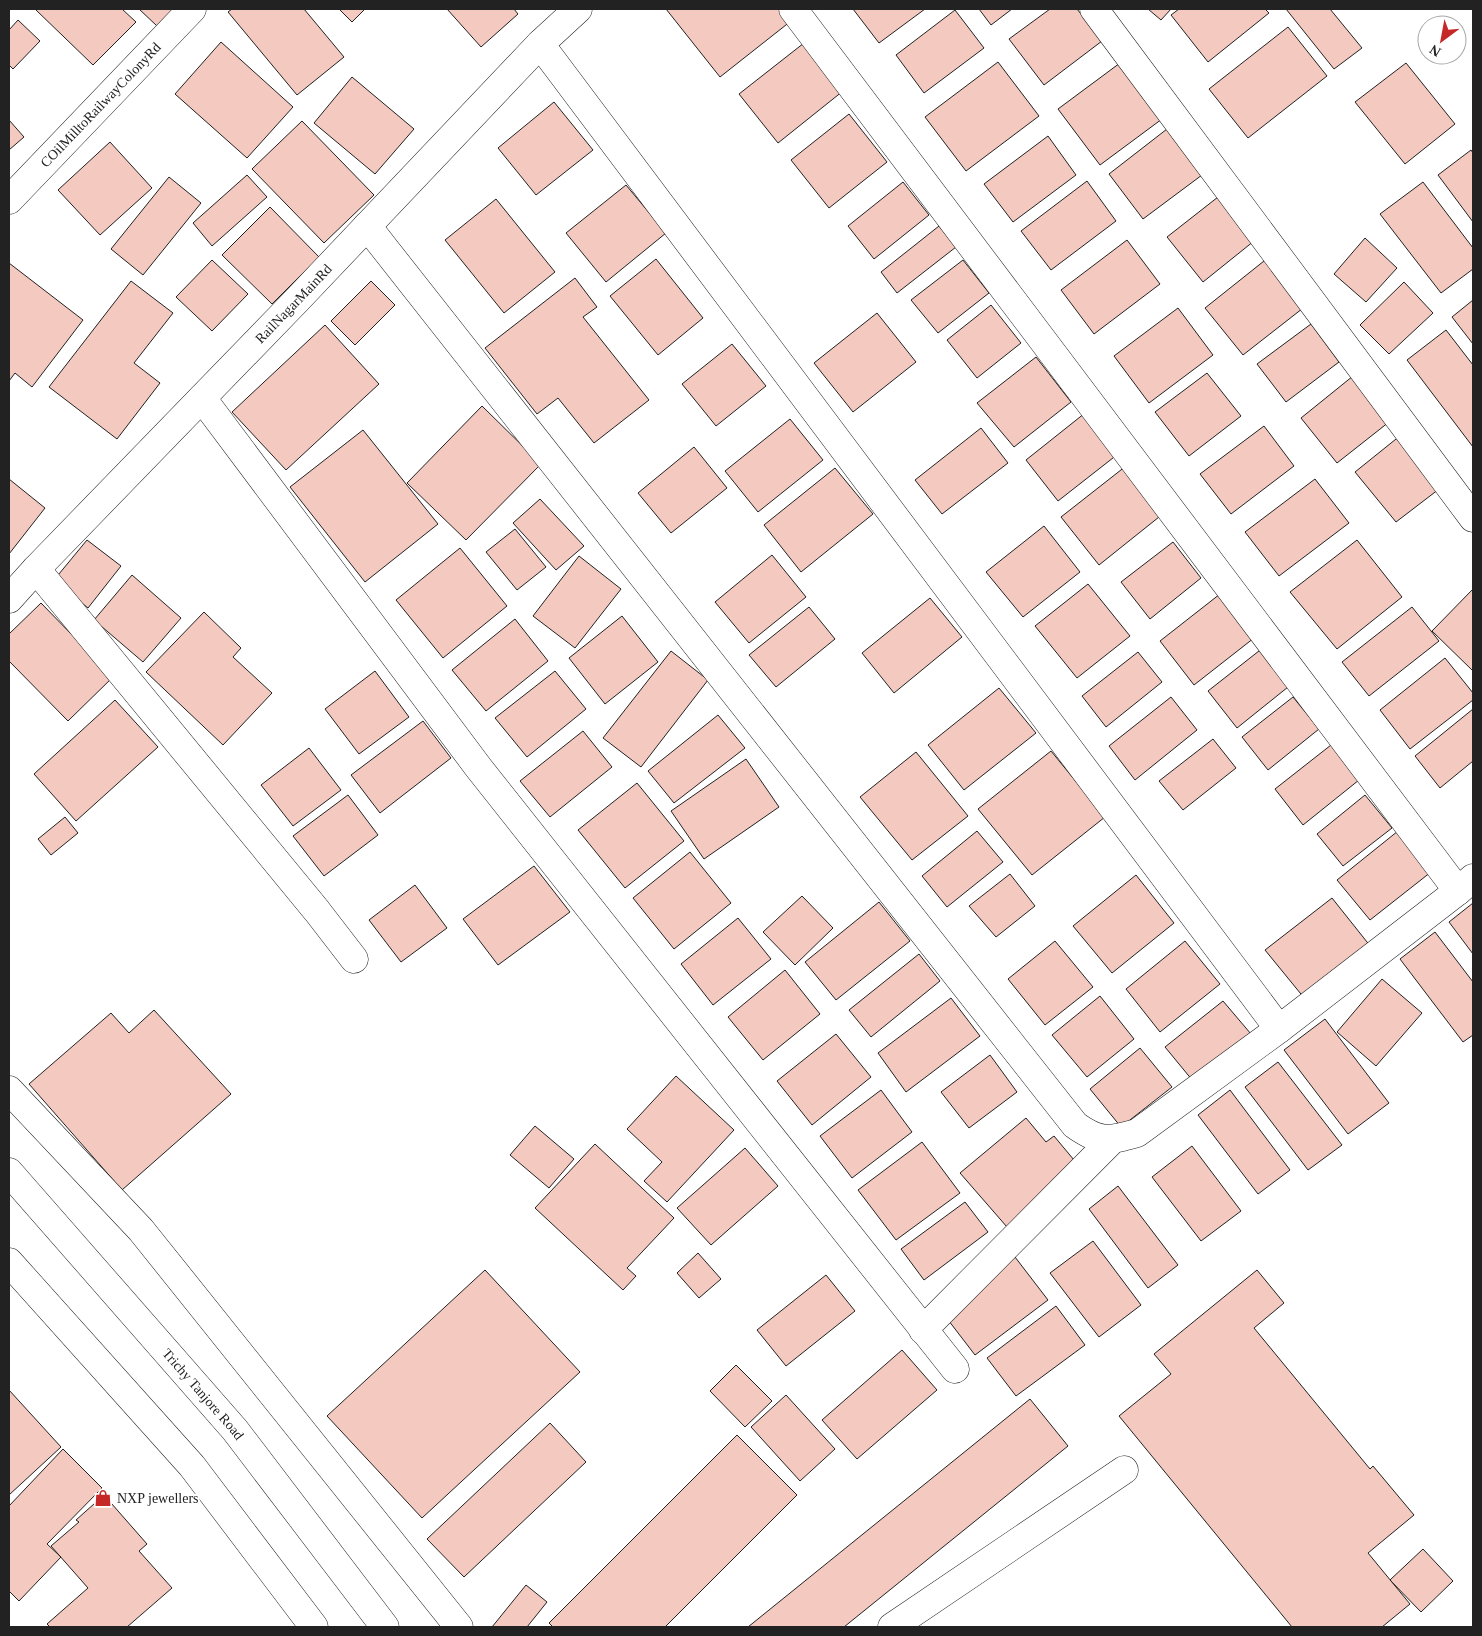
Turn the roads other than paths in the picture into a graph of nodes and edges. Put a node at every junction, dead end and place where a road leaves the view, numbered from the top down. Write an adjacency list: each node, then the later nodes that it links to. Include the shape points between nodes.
1 (192, 9): 6 (main road, COilMilltoRailwayColonyRd)
2 (578, 9): 5 (main road, RailNagarMainRd)
3 (794, 9): 12 (main road)
4 (1094, 9): 9 (main road)
5 (540, 44): 7 (main road, RailNagarMainRd); 14 (main road)
6 (9, 200)
7 (368, 226): 8 (main road, RailNagarMainRd); 16 (main road, via 1076,1125 1091,1136)
8 (202, 398): 10 (main road, RailNagarMainRd); 19 (main road, via 478,767)
9 (1473, 518)
10 (36, 569): 11 (main road, RailNagarMainRd); 13 (main road)
11 (9, 600)
12 (1465, 884): 14 (main road)
13 (354, 959)
14 (1279, 1029): 16 (main road, via 1137,1133)
15 (9, 1090): 24 (main road, via 141,1230)
16 (1113, 1139): 19 (main road)
17 (9, 1172): 23 (main road, Trichy Tanjore Road, via 235,1430)
18 (9, 1262): 22 (main road, via 192,1466)
19 (923, 1330): 20 (main road)
20 (955, 1369)
21 (1124, 1470): 25 (main road)
22 (314, 1627)
23 (385, 1627)
24 (459, 1627)
25 (892, 1627)

